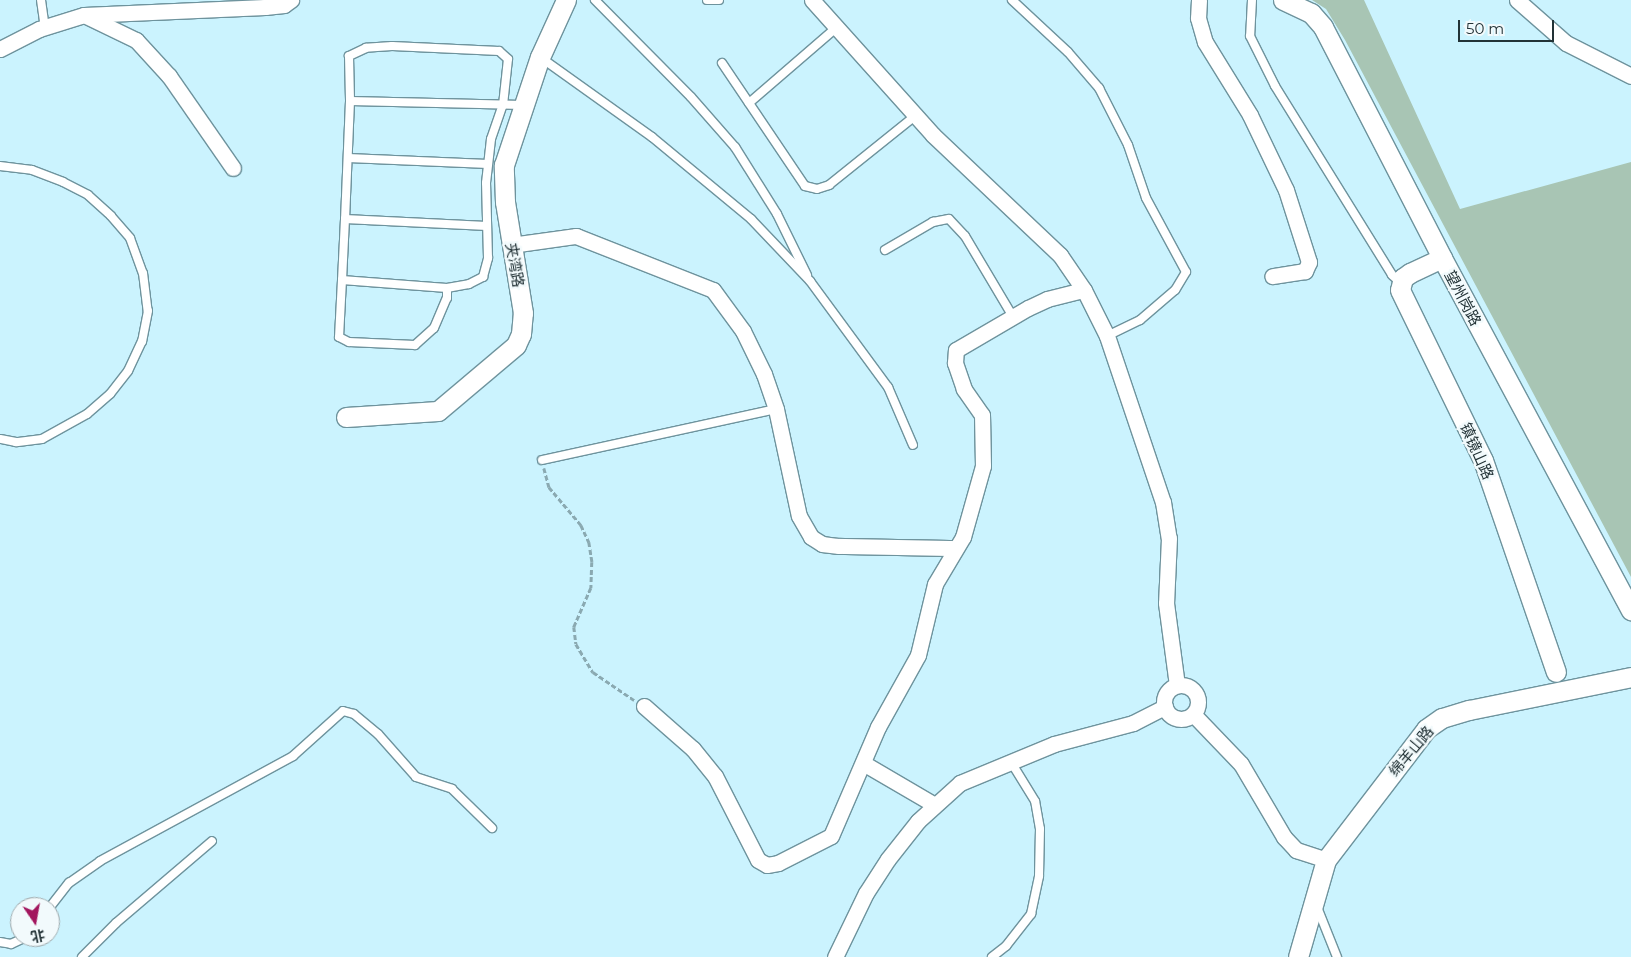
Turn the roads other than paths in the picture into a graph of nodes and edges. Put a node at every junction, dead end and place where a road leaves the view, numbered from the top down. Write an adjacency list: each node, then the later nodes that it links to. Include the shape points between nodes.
1 (41, 0): 14 (lane)
2 (291, 0): 13 (street, via 284,5 265,7)
3 (566, 0): 17 (street, 夹湾路)
4 (595, 0): 36 (lane, via 691,97 735,147 777,214)
5 (707, 0): 6 (lane)
6 (719, 0)
7 (812, 0): 15 (street)
8 (1012, 0): 41 (lane, via 1068,52 1099,88 1128,145 1146,198 1186,272 1175,290 1140,320)
9 (1199, 0): 34 (street, via 1198,18 1205,42 1250,115 1286,190 1309,262 1305,271)
10 (1252, 0): 37 (lane, via 1250,36 1275,86 1392,275)
11 (1283, 0): 33 (street, 望州岗路, via 1312,13 1323,27)
12 (1517, 0): 19 (street, via 1566,43)
13 (84, 15): 14 (street); 28 (street, via 136,40 169,76)
14 (45, 27): 16 (street)
15 (836, 28): 21 (lane); 24 (street)
16 (0, 49)
17 (540, 57): 23 (street, 夹湾路); 36 (lane, via 675,156 751,219)
18 (722, 62): 21 (lane)
19 (1631, 76)
20 (350, 101): 22 (lane); 22 (lane, via 349,56 366,48 392,46 499,51 508,59); 25 (lane)
21 (749, 103): 24 (lane, via 805,186 817,189 829,185)
22 (503, 105): 23 (lane); 26 (lane, via 491,139)
23 (523, 105): 31 (street, 夹湾路, via 504,165)
24 (915, 116): 39 (street, via 1060,254)
25 (348, 158): 26 (lane); 29 (lane)
26 (488, 164): 30 (lane)
27 (0, 166): 44 (lane, via 32,170 63,182 88,195 111,216 130,238 143,273 148,311 142,340 128,371 110,394 87,414 42,439 16,442)
28 (233, 168)
29 (345, 219): 30 (lane); 35 (lane)
30 (487, 226): 38 (lane, via 488,258 484,277)
31 (511, 245): 42 (street, via 576,236 713,290 743,331 764,374); 43 (street, 夹湾路, via 523,313 521,334 516,345 447,407 438,411)
32 (885, 250): 40 (lane, via 938,219 949,219 965,236)
33 (1442, 258): 37 (street, via 1410,272); 48 (street, 望州岗路)
34 (1272, 276)
35 (342, 280): 38 (lane); 38 (lane, via 339,337 349,342 415,345 434,328)
36 (810, 281): 45 (lane, via 888,387)
37 (1401, 284): 49 (street, 镇镜山路, via 1406,308 1483,460)
38 (447, 288)
39 (1084, 290): 40 (street, via 1047,299); 41 (street)
40 (1013, 317): 47 (street, via 956,350 955,363 964,389 982,416 984,446 983,466 968,523)
41 (1107, 336): 51 (street, via 1163,502 1169,538 1166,603)
42 (776, 409): 46 (lane); 47 (street, via 799,516 810,537 822,544 839,546)
43 (346, 417)
44 (0, 439)
45 (913, 445)
46 (542, 460)
47 (956, 548): 56 (street, via 934,584 918,655 878,727)
48 (1631, 610)
49 (1556, 672)
50 (1631, 677): 60 (street, 绵羊山路, via 1442,718 1426,729)
51 (1177, 685): 53 (street, via 1165,696); 54 (street, via 1188,686 1196,693 1198,704)
52 (644, 706): 56 (street, via 692,749 715,776 758,860 767,865 778,863 831,836)
53 (1165, 707): 54 (street, via 1177,718); 55 (street, via 1133,722 1068,738)
54 (1193, 714): 60 (street, via 1241,764 1284,837 1296,850)
55 (1011, 762): 57 (street, via 960,783); 65 (lane, via 1035,801 1040,829 1039,876 1031,914 1006,946)
56 (863, 763): 57 (street)
57 (935, 805): 64 (street, via 888,859 866,893)
58 (492, 828): 61 (lane, via 452,788 412,773 378,734 354,714 343,711 293,756 100,861 69,883)
59 (212, 841): 63 (lane, via 116,923)
60 (1326, 860): 62 (street, 绵羊山路)
61 (58, 897)
62 (1315, 900): 66 (street, 绵羊山路); 67 (lane)
63 (82, 957)
64 (835, 957)
65 (992, 957)
66 (1298, 957)
67 (1336, 957)

